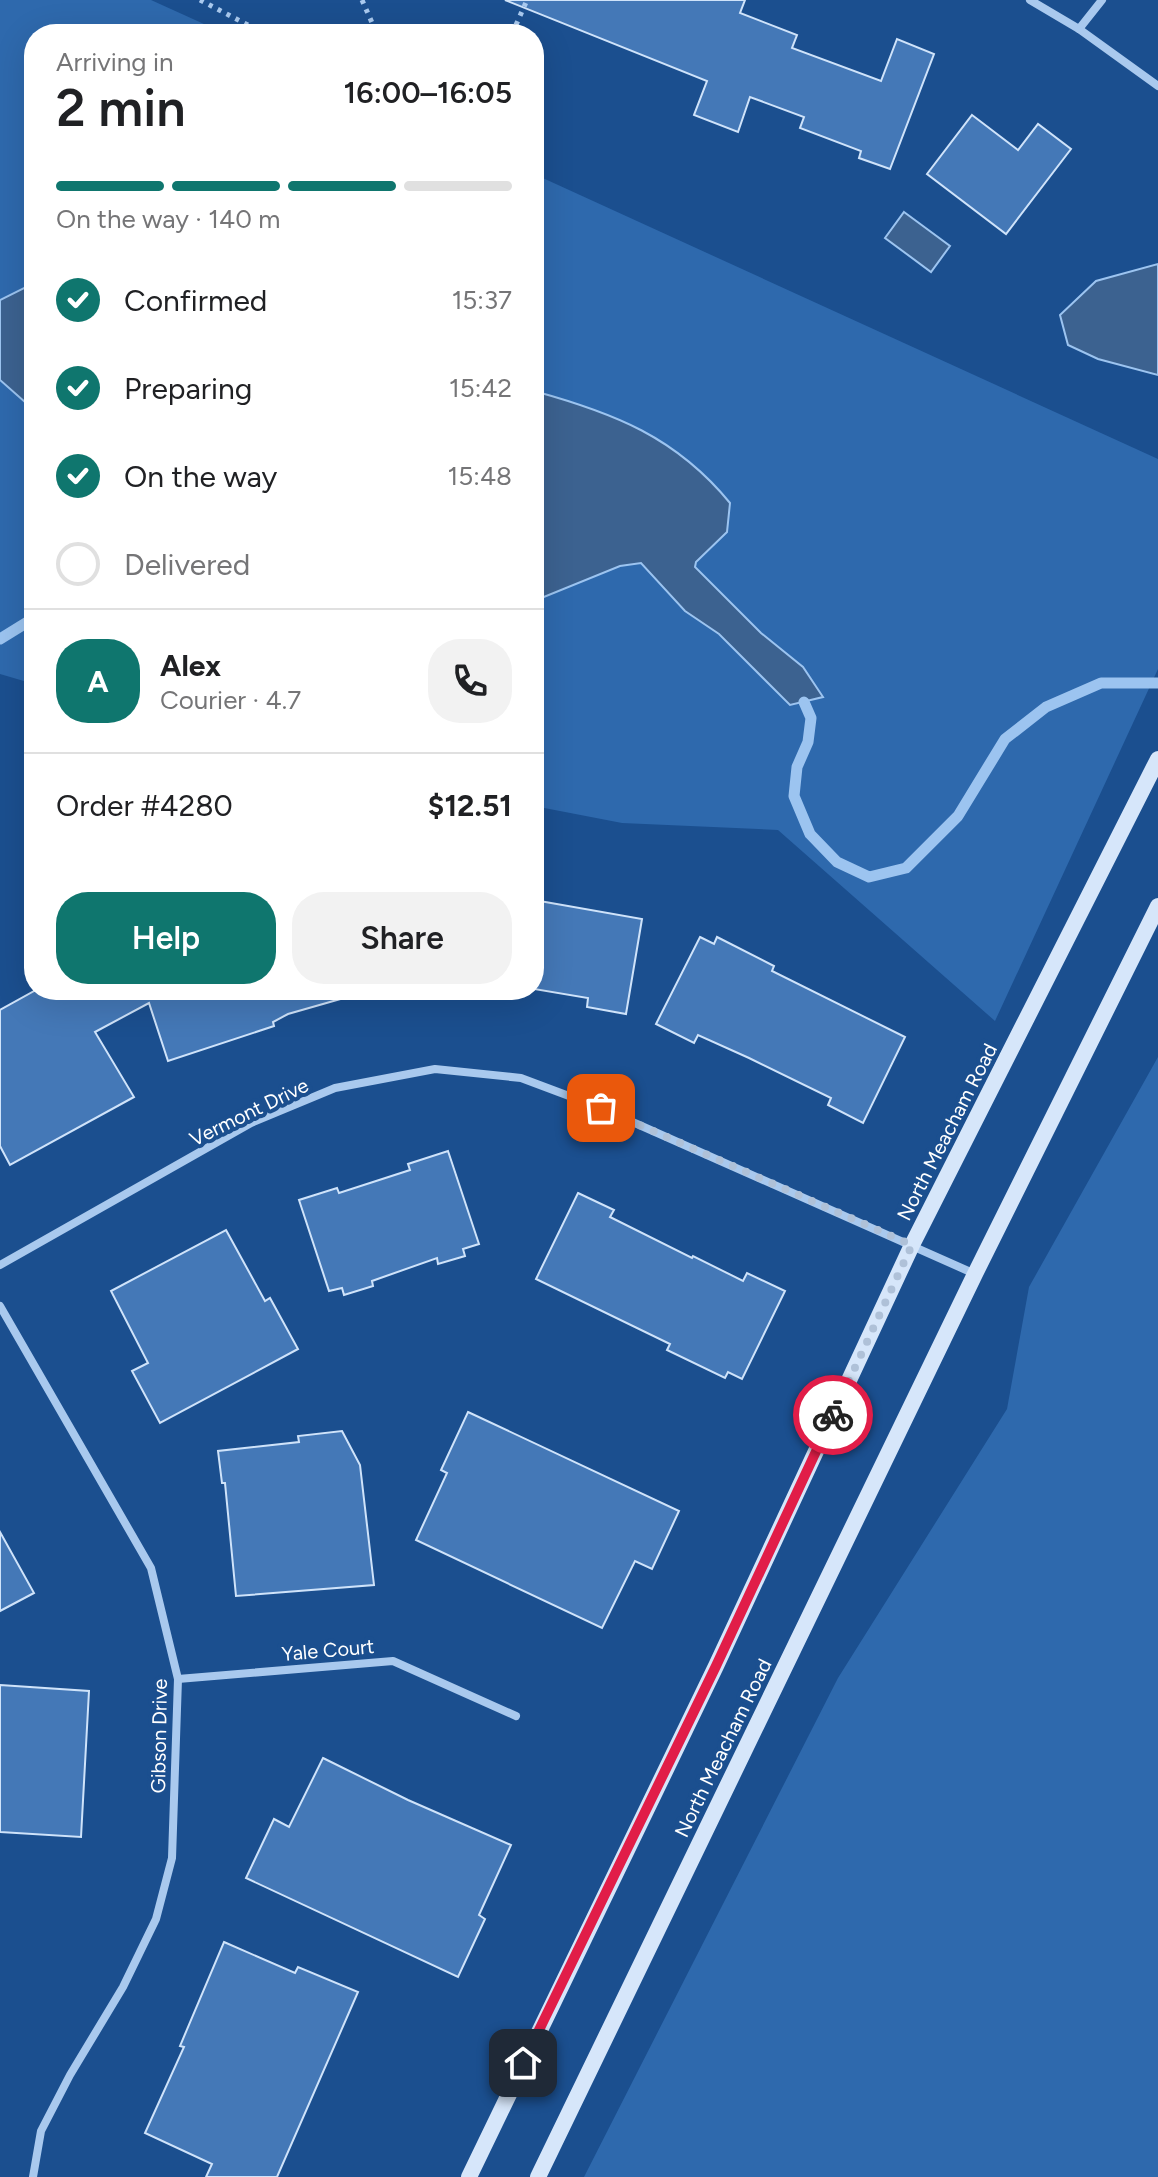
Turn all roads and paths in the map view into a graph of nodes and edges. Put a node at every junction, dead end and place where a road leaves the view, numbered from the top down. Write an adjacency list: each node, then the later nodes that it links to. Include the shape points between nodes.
1 (200, 0): 6 (path)
2 (362, 0): 7 (path)
3 (527, 0): 8 (path)
4 (1030, 0): 9 (street)
5 (1102, 0): 9 (street)
6 (246, 24)
7 (373, 24)
8 (516, 24)
9 (1079, 29): 10 (street)
10 (1158, 86)
11 (1158, 759): 13 (main road, North Meacham Road)
12 (1158, 906): 15 (main road, North Meacham Road)
13 (912, 1245): 14 (street, Vermont Drive, via 521,1078 435,1069 335,1088 251,1123); 15 (street, Vermont Drive); 20 (main road, North Meacham Road)
14 (0, 1265)
15 (975, 1274): 21 (main road, North Meacham Road)
16 (0, 1306): 17 (street, Gibson Drive, via 151,1568)
17 (178, 1679): 18 (street, Yale Court, via 393,1661); 19 (street, Gibson Drive, via 172,1858 156,1919 41,2131)
18 (516, 1716)
19 (33, 2177)
20 (469, 2177)
21 (538, 2177)

